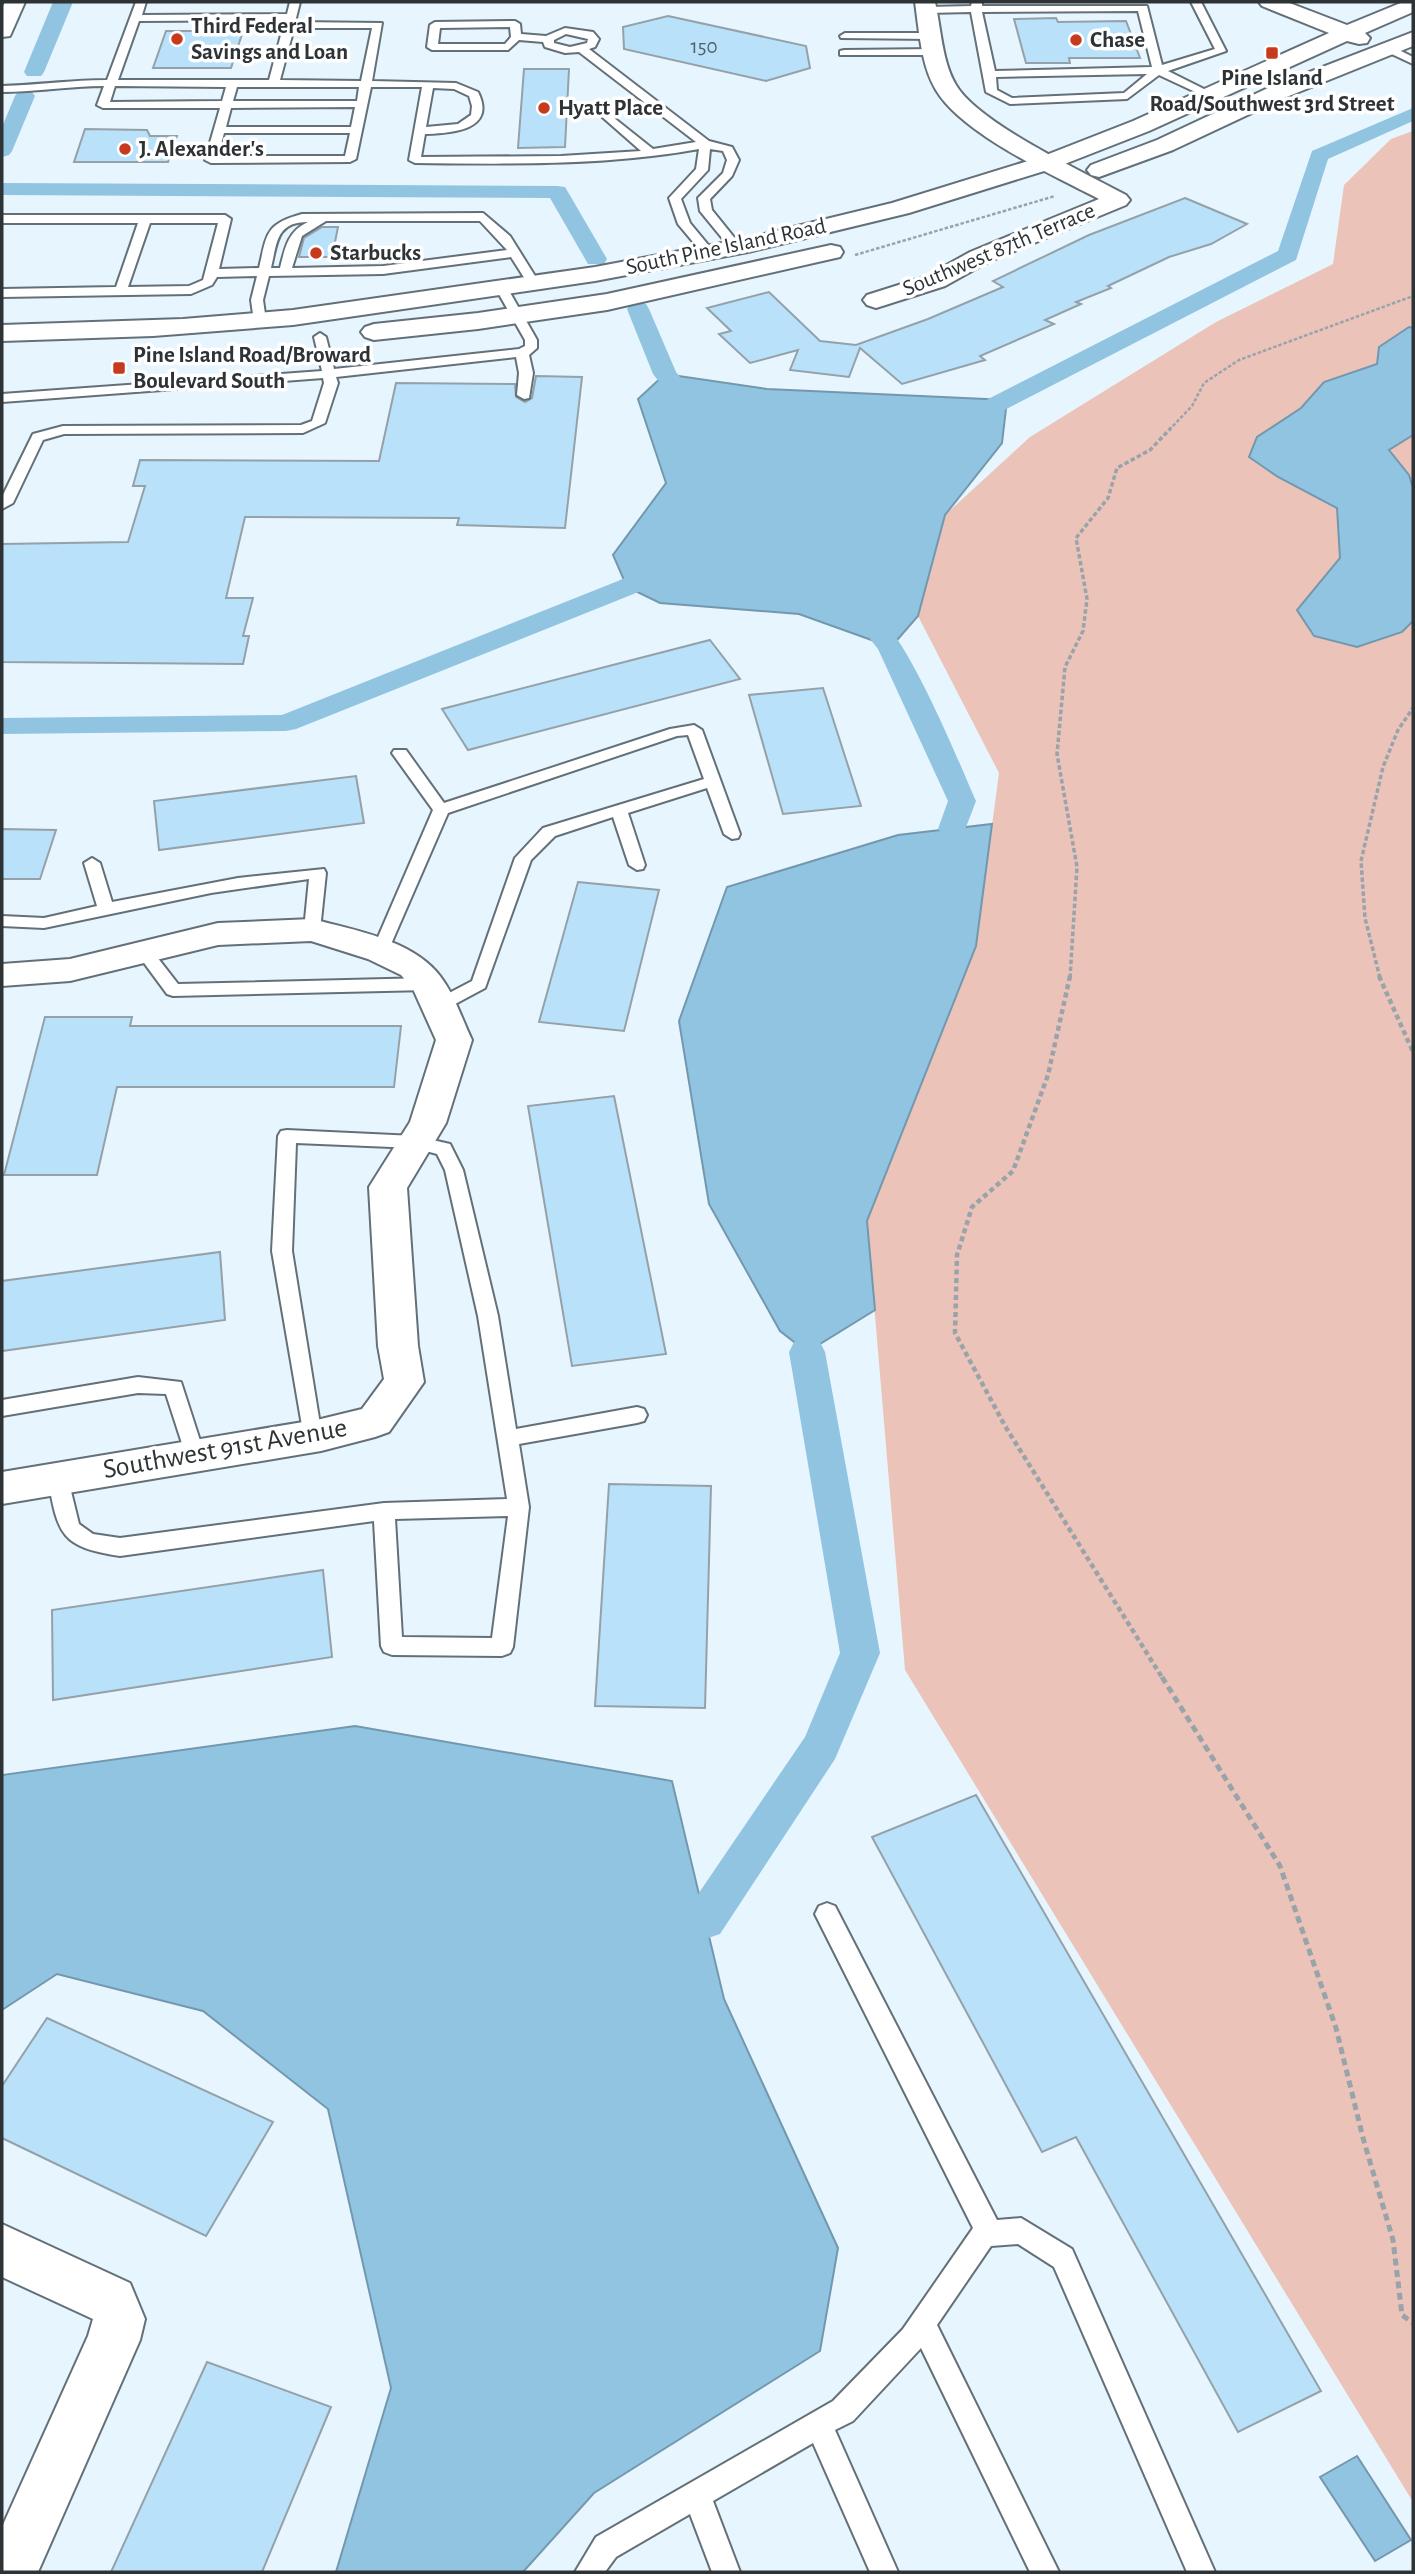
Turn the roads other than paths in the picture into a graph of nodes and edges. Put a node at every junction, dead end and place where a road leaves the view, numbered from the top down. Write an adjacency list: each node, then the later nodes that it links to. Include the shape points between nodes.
1 (15, 2): 14 (main road)
2 (141, 2): 11 (lane)
3 (295, 2): 12 (lane)
4 (1196, 2): 23 (lane, via 1221,51)
5 (1269, 2): 13 (main road)
6 (1308, 2): 13 (main road)
7 (976, 5): 8 (lane); 10 (lane); 24 (lane)
8 (1142, 5): 23 (lane)
9 (1413, 5): 13 (main road, South Pine Island Road)
10 (926, 6): 18 (main road)
11 (135, 18): 12 (lane); 27 (lane)
12 (290, 21): 29 (lane); 30 (lane, via 379,24)
13 (1356, 29): 19 (main road); 20 (main road); 33 (main road, South Pine Island Road)
14 (2, 31)
15 (845, 36): 18 (lane)
16 (516, 37): 16 (lane, via 515,24 435,25 432,47 508,47); 17 (lane)
17 (548, 39): 21 (lane, via 557,49); 21 (lane, via 565,31 589,34 594,39 592,45)
18 (934, 44): 22 (lane); 42 (main road, via 946,89 954,100)
19 (1412, 46): 20 (main road, South Pine Island Road)
20 (1387, 48): 43 (main road, South Pine Island Road, via 1166,145)
21 (582, 49): 40 (lane)
22 (844, 52)
23 (1158, 70): 24 (lane); 24 (lane, via 1127,96 1010,101 992,92); 33 (lane)
24 (990, 74)
25 (2, 79): 26 (lane)
26 (60, 83): 27 (lane); 32 (lane, via 46,88)
27 (110, 83): 28 (lane); 34 (lane, via 103,105)
28 (232, 84): 29 (lane); 34 (lane)
29 (274, 84): 30 (lane)
30 (366, 84): 31 (lane); 35 (lane)
31 (428, 84): 39 (lane); 39 (lane, via 470,90 478,100 477,113 459,128)
32 (2, 89)
33 (1210, 95): 42 (main road, South Pine Island Road)
34 (227, 104): 35 (lane); 37 (lane)
35 (362, 104): 38 (lane)
36 (604, 113): 41 (lane)
37 (219, 130): 38 (lane); 38 (lane, via 211,160 350,159)
38 (356, 130)
39 (419, 131): 41 (lane, via 415,160 582,160)
40 (705, 144): 41 (lane); 48 (lane, via 728,149 733,160 728,174 704,198 706,211); 49 (lane, via 702,170 676,198 684,224)
41 (651, 154)
42 (1051, 174): 43 (main road, South Pine Island Road); 48 (main road, South Pine Island Road)
43 (1078, 178): 58 (main road, Southwest 87th Terrace, via 1118,200 979,257 936,281)
44 (359, 217): 50 (lane, via 483,217); 52 (lane, via 286,222 274,231); 53 (lane, via 305,225 293,242)
45 (2, 219): 46 (lane)
46 (145, 219): 51 (lane, via 225,219); 56 (lane)
47 (858, 244): 59 (main road, South Pine Island Road, via 607,302)
48 (735, 246): 49 (main road, South Pine Island Road)
49 (708, 252): 54 (main road, South Pine Island Road)
50 (516, 253): 53 (lane, via 383,270); 54 (lane)
51 (212, 272): 52 (lane); 56 (lane, via 208,282 191,290)
52 (264, 272): 53 (lane); 60 (lane, via 257,300)
53 (285, 272)
54 (534, 284): 55 (main road, South Pine Island Road)
55 (502, 289): 59 (lane); 60 (main road, South Pine Island Road)
56 (121, 291): 57 (lane)
57 (2, 293)
58 (876, 300)
59 (517, 315): 62 (main road, South Pine Island Road); 63 (lane, via 531,340 531,348)
60 (260, 321): 61 (main road, South Pine Island Road, via 142,330)
61 (2, 333)
62 (320, 337): 64 (main road, South Pine Island Road, via 225,348); 65 (lane)
63 (522, 352): 65 (lane); 66 (lane)
64 (70, 356)
65 (329, 375): 67 (lane); 68 (lane, via 331,383 318,422 303,429 63,430 38,437)
66 (524, 395)
67 (2, 398)
68 (2, 505)
69 (400, 752): 71 (lane)
70 (713, 781): 71 (lane, via 694,730 675,732); 72 (lane); 73 (lane)
71 (441, 810): 79 (lane)
72 (619, 810): 75 (lane); 82 (lane, via 549,832 523,858 479,984)
73 (732, 834)
74 (92, 863): 76 (lane)
75 (637, 865)
76 (106, 909): 77 (lane, via 44,923); 78 (lane, via 181,891 318,873)
77 (2, 921)
78 (312, 930): 79 (main road, Southwest 91st Avenue); 80 (main road, Southwest 91st Avenue, via 218,934)
79 (380, 951): 82 (main road, Southwest 91st Avenue, via 413,967)
80 (144, 952): 81 (main road, Southwest 91st Avenue, via 70,970); 82 (lane, via 173,990)
81 (2, 975)
82 (433, 995): 83 (main road, Southwest 91st Avenue, via 454,1040 428,1123)
83 (415, 1142): 86 (main road, Southwest 91st Avenue, via 387,1186 404,1382 374,1421); 86 (lane, via 287,1136 282,1251); 87 (lane, via 444,1149 454,1170 488,1316)
84 (2, 1408): 88 (lane, via 138,1385 174,1387)
85 (637, 1415): 87 (lane)
86 (312, 1437): 88 (main road, Southwest 91st Avenue)
87 (508, 1438): 91 (lane)
88 (195, 1456): 89 (main road, Southwest 91st Avenue)
89 (58, 1479): 90 (main road, Southwest 91st Avenue); 92 (lane, via 67,1525 88,1544 120,1547)
90 (2, 1488)
91 (519, 1507): 92 (lane); 92 (lane, via 502,1647 392,1646)
92 (384, 1511)
93 (827, 1914): 94 (lane)
94 (990, 2234): 96 (lane, via 984,2234); 104 (lane, via 1021,2231 1063,2258)
95 (2, 2250): 99 (main road, via 112,2301 119,2319 114,2340)
96 (922, 2323): 97 (lane, via 843,2411); 103 (lane)
97 (819, 2425): 98 (lane); 102 (lane)
98 (698, 2495): 100 (lane, via 606,2547); 101 (lane)
99 (10, 2572)
100 (589, 2572)
101 (726, 2572)
102 (884, 2572)
103 (1045, 2572)
104 (1201, 2572)

